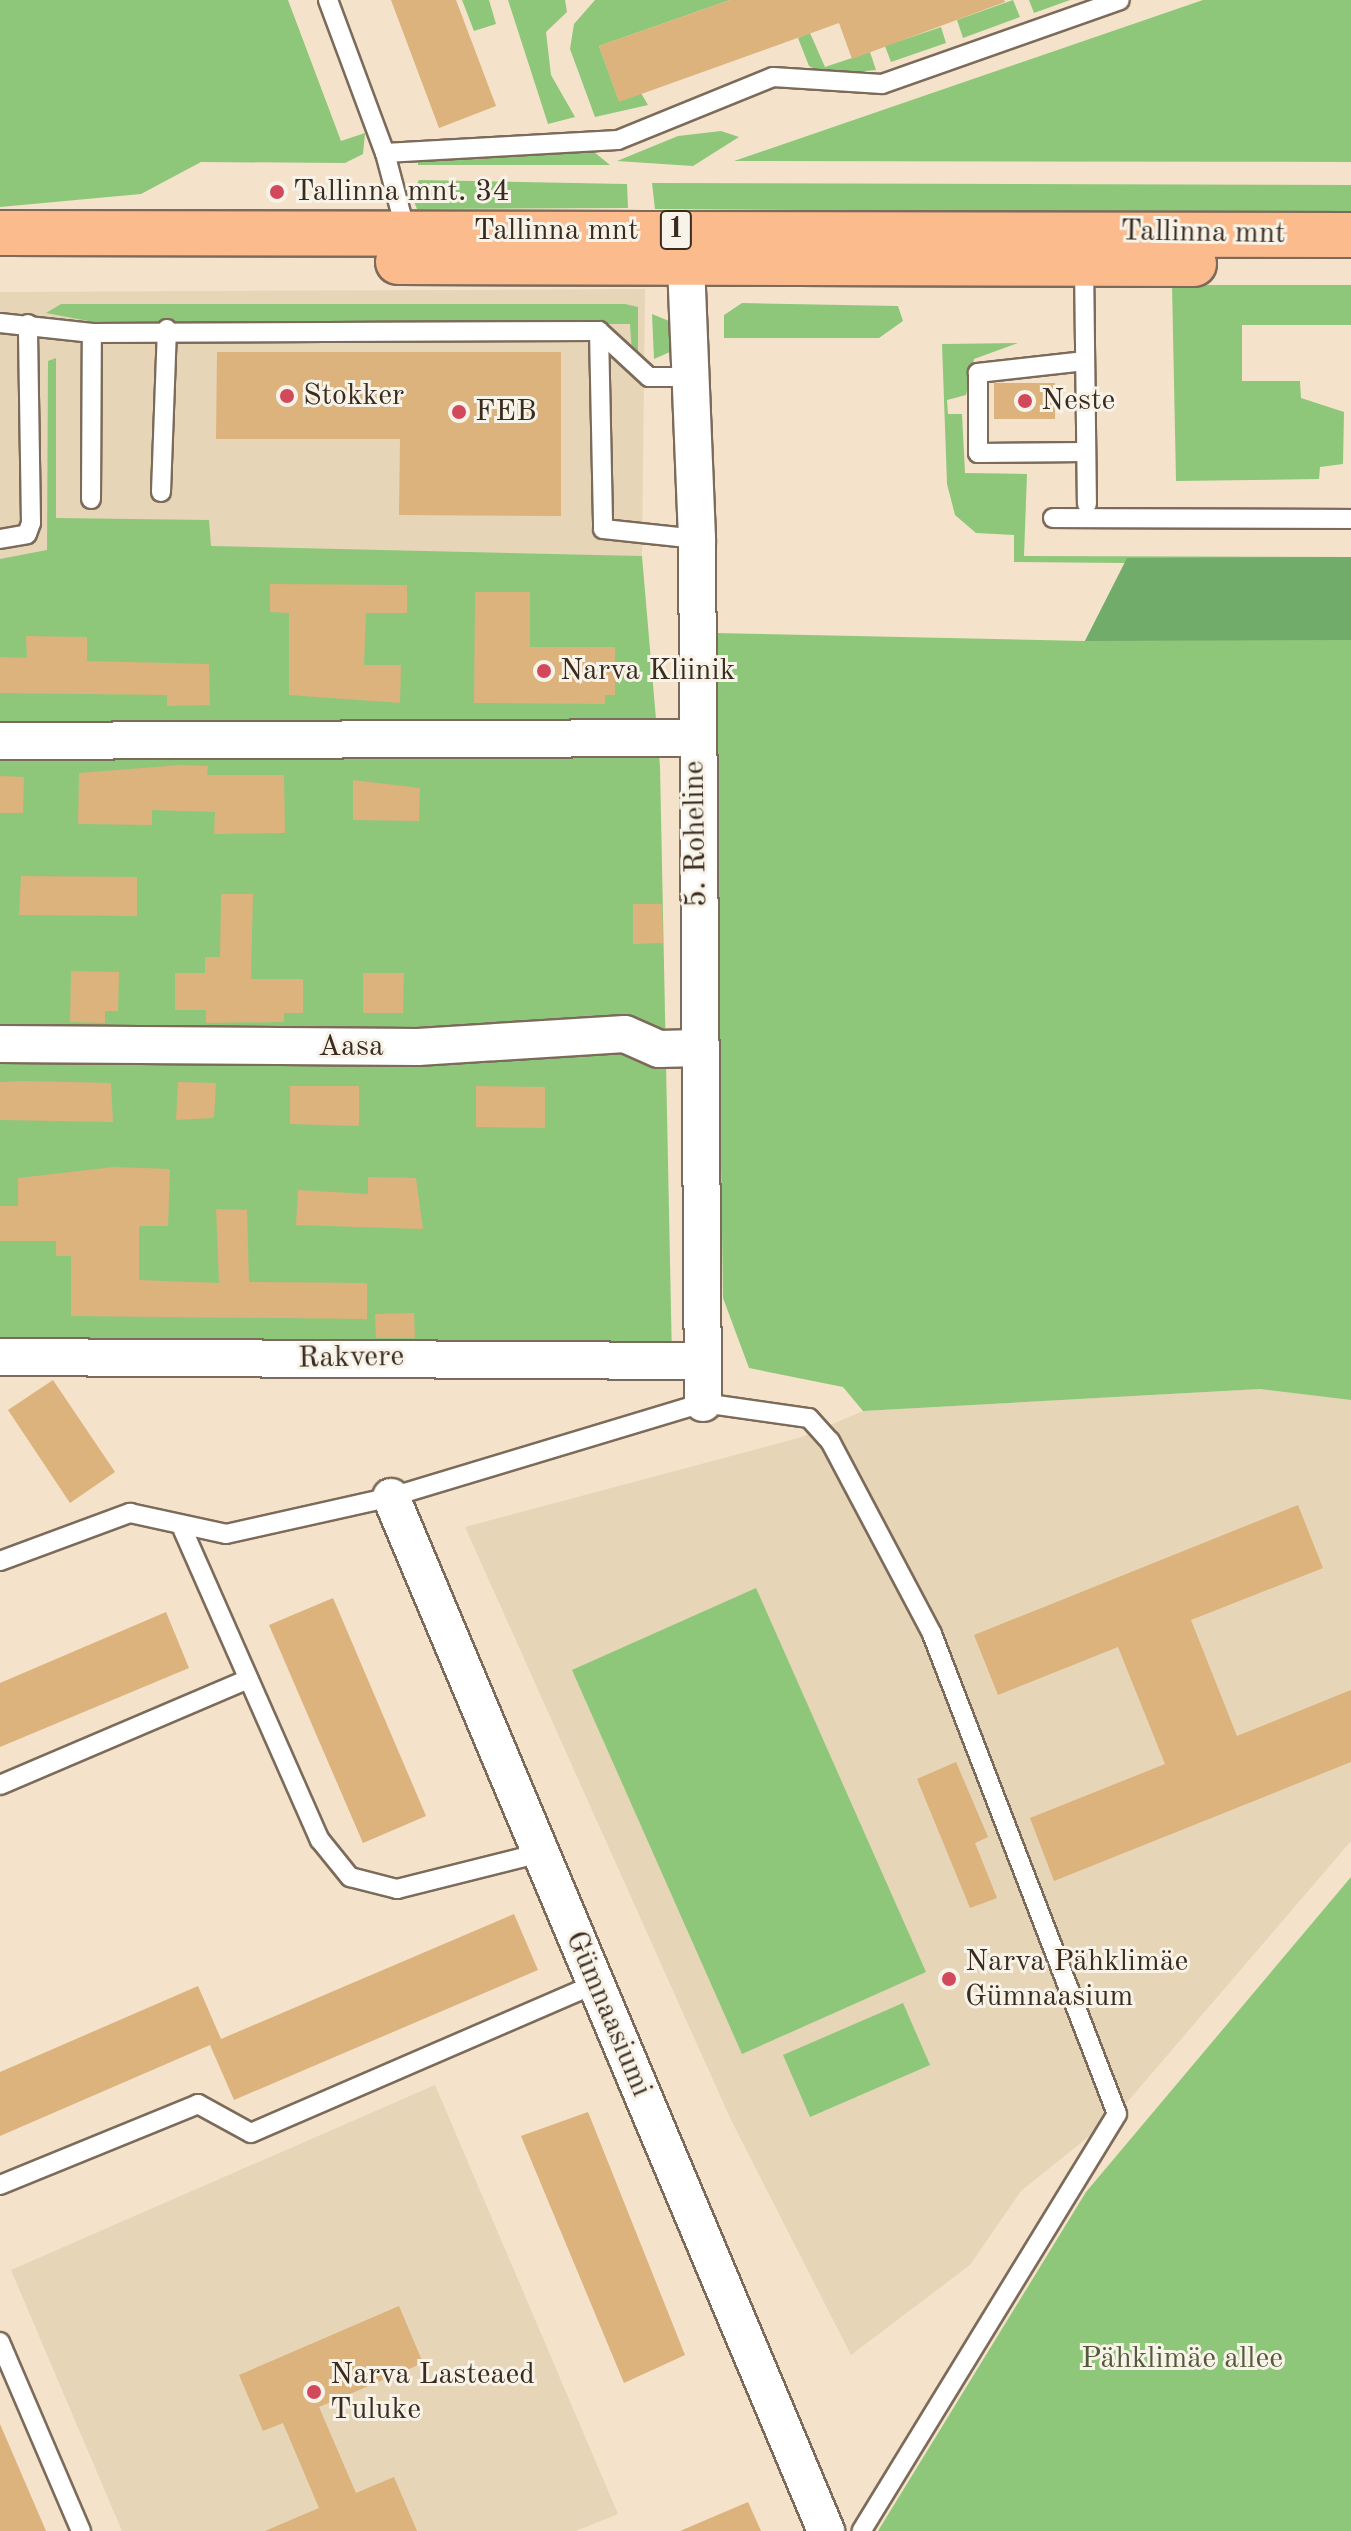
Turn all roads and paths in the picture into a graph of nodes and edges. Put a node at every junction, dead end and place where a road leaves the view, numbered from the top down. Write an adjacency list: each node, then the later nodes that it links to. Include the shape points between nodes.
1 (328, 0): 3 (lane)
2 (1120, 0): 3 (lane, via 882,84 773,77 618,140)
3 (385, 153): 6 (lane)
4 (0, 233): 6 (highway, Tallinna mnt / 1)
5 (1351, 235): 8 (highway, Tallinna mnt / 1)
6 (406, 247): 7 (highway, Tallinna mnt / 1); 9 (highway, Tallinna mnt / 1)
7 (687, 247): 8 (highway, Tallinna mnt / 1); 17 (street, 5. Roheline)
8 (1085, 248): 10 (highway, Tallinna mnt / 1); 16 (lane)
9 (0, 261)
10 (1351, 265)
11 (0, 323): 12 (lane)
12 (28, 324): 15 (lane); 24 (lane, via 31,523 27,534)
13 (167, 329): 14 (lane); 15 (lane); 19 (lane)
14 (599, 331): 17 (lane, via 649,377); 25 (lane, via 603,529)
15 (92, 333): 20 (lane)
16 (1085, 361): 18 (lane); 18 (lane, via 978,373 978,453)
17 (693, 377): 25 (street, 5. Roheline)
18 (1086, 452): 21 (lane)
19 (161, 492)
20 (91, 499)
21 (1087, 504)
22 (1053, 518): 23 (lane)
23 (1351, 519)
24 (0, 539)
25 (697, 539): 26 (street, 5. Roheline)
26 (695, 738): 27 (street); 29 (street, 5. Roheline)
27 (0, 741)
28 (0, 1044): 29 (street, Aasa, via 418,1047 625,1034 659,1049)
29 (699, 1048): 31 (street, 5. Roheline)
30 (0, 1357): 31 (street, Rakvere)
31 (701, 1361): 32 (street, 5. Roheline)
32 (703, 1403): 33 (lane); 44 (lane, via 809,1418 830,1441 932,1634 1117,2114)
33 (391, 1497): 34 (lane, via 226,1534); 38 (street, Gümnaasiumi)
34 (183, 1530): 35 (lane, via 130,1513); 36 (lane)
35 (0, 1561)
36 (248, 1679): 37 (lane); 38 (lane, via 320,1840 350,1877 397,1889)
37 (0, 1785)
38 (540, 1853): 39 (street, Gümnaasiumi)
39 (596, 1984): 40 (lane, via 251,2133 198,2104); 43 (street, Gümnaasiumi)
40 (0, 2185)
41 (0, 2342): 42 (lane)
42 (81, 2531)
43 (826, 2531)
44 (861, 2531)

